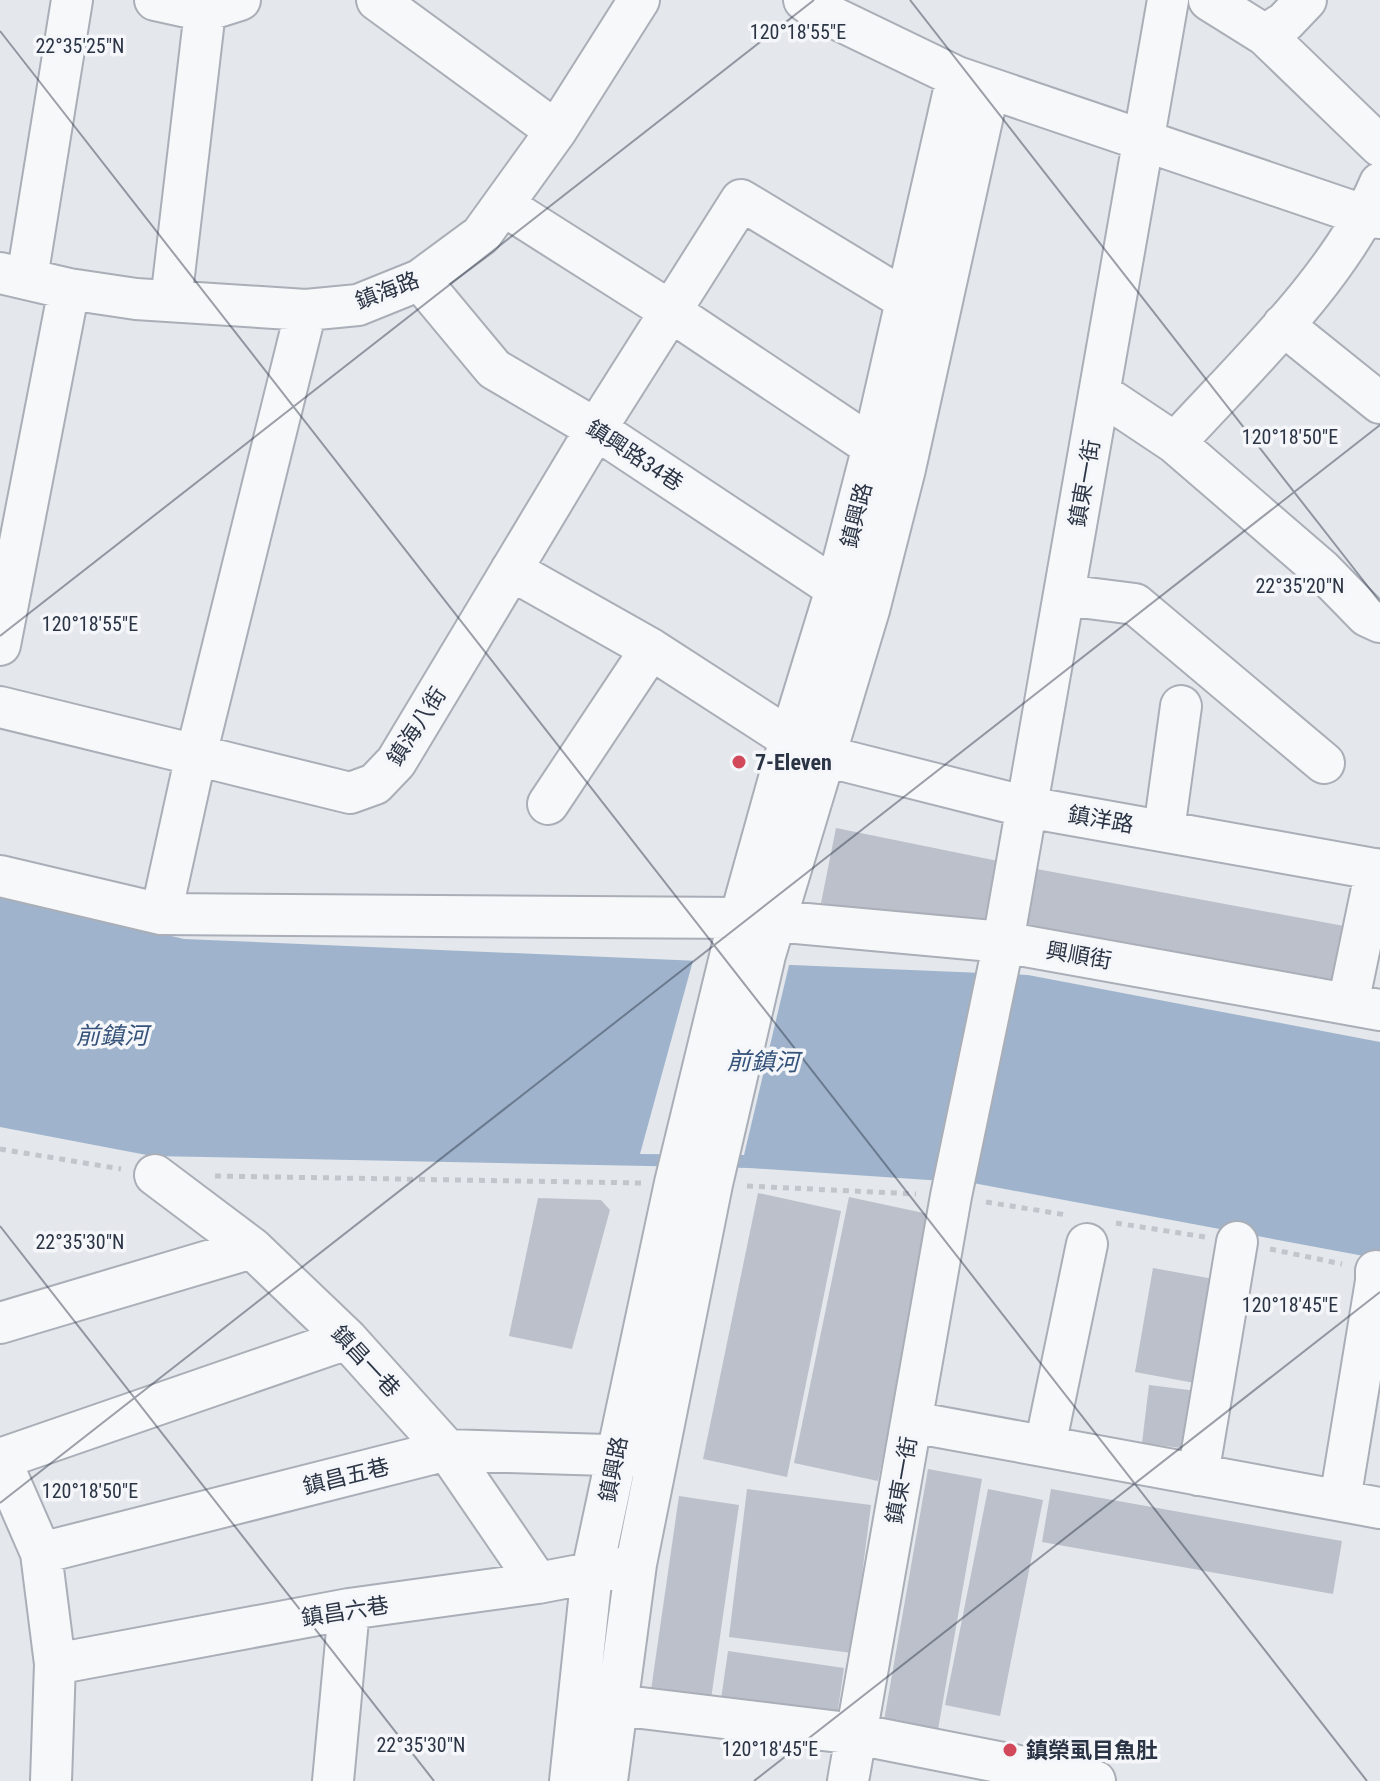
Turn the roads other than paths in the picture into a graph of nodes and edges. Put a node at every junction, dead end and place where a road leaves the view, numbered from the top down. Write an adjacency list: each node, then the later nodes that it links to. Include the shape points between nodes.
1 (72, 0): 17 (street)
2 (155, 0): 9 (street)
3 (377, 0): 12 (street)
4 (639, 0): 12 (street, 鎮海路)
5 (804, 0): 11 (street)
6 (1168, 0): 13 (street, 鎮東一街)
7 (1209, 0): 10 (street)
8 (1306, 0): 10 (street)
9 (222, 6): 20 (street)
10 (1265, 35): 14 (street)
11 (973, 82): 13 (street); 23 (street, 鎮興路)
12 (556, 131): 15 (street, 鎮海路)
13 (1144, 141): 16 (street); 25 (street, 鎮東一街)
14 (1380, 146)
15 (503, 205): 18 (street, 鎮海路, via 481,235); 22 (street)
16 (1375, 206): 24 (street)
17 (14, 275): 19 (street, 鎮海路)
18 (420, 280): 21 (street, 鎮海路, via 358,305); 27 (street, 鎮興路34巷, via 494,369)
19 (69, 289): 20 (street, 鎮海路); 35 (street)
20 (171, 301): 21 (street, 鎮海路)
21 (306, 310): 40 (street)
22 (670, 311): 23 (street, 鎮海八街, via 741,200); 27 (street, 鎮海八街); 29 (street)
23 (924, 311): 29 (street, 鎮興路); 30 (street, 鎮興路)
24 (1283, 325): 26 (street); 28 (street)
25 (1100, 393): 28 (street); 32 (street, 鎮東一街)
26 (1380, 403)
27 (596, 429): 31 (street, 鎮海八街); 33 (street, 鎮興路34巷)
28 (1175, 443): 34 (street, via 1322,570 1367,616)
29 (873, 446): 30 (street); 33 (street, 鎮興路)
30 (905, 469): 33 (street, 鎮興路)
31 (511, 570): 36 (street, 鎮洋路); 40 (street, 鎮海八街, via 396,762 375,784 350,793)
32 (1064, 595): 41 (street, via 1135,604); 43 (street, 鎮東一街)
33 (852, 599): 39 (street, 鎮興路)
34 (1380, 622)
35 (0, 645)
36 (651, 649): 39 (street, 鎮洋路); 42 (street)
37 (1181, 706): 44 (street)
38 (0, 707): 40 (street, 鎮海八街)
39 (807, 747): 43 (street, 鎮洋路); 48 (street, 鎮興路)
40 (196, 755): 47 (street)
41 (1324, 763)
42 (548, 804)
43 (1027, 807): 44 (street, 鎮洋路); 49 (street, 鎮東一街)
44 (1164, 830): 45 (street, 鎮洋路)
45 (1378, 869): 50 (street)
46 (0, 876): 47 (street, 興順街)
47 (161, 914): 48 (street, 興順街)
48 (754, 935): 49 (street, 興順街); 51 (street, 鎮興路)
49 (1001, 954): 50 (street, 興順街); 59 (street, 鎮東一街)
50 (1364, 1007)
51 (699, 1162): 62 (street, 鎮興路); 63 (street, 鎮興路)
52 (155, 1175): 55 (street, 鎮昌一巷)
53 (1237, 1242): 65 (street)
54 (1087, 1244): 60 (street)
55 (252, 1248): 57 (street); 58 (street, 鎮昌一巷)
56 (1376, 1271): 66 (street)
57 (0, 1323)
58 (347, 1339): 61 (street, 鎮昌一巷); 64 (street)
59 (912, 1422): 60 (street); 77 (street, 鎮東一街)
60 (1045, 1446): 65 (street)
61 (447, 1450): 63 (street, 鎮昌五巷); 69 (street, 鎮昌五巷); 72 (street, 鎮昌一巷)
62 (656, 1455): 63 (street, 鎮昌五巷); 70 (street, 鎮興路)
63 (615, 1457): 71 (street, 鎮興路)
64 (0, 1459): 69 (street)
65 (1198, 1475): 66 (street)
66 (1340, 1500): 67 (street)
67 (1380, 1508)
68 (0, 1539): 69 (street)
69 (41, 1553): 74 (street)
70 (636, 1564): 71 (street, 鎮昌六巷); 76 (street, 鎮興路)
71 (592, 1572): 72 (street, 鎮昌六巷); 75 (street, 鎮興路)
72 (538, 1583): 73 (street, 鎮昌六巷)
73 (349, 1609): 74 (street, 鎮昌六巷); 80 (street)
74 (55, 1664): 79 (street)
75 (576, 1704): 76 (street); 81 (street, 鎮興路)
76 (617, 1705): 77 (street); 82 (street, 鎮興路)
77 (856, 1734): 78 (street); 83 (street, 鎮東一街)
78 (997, 1772): 84 (street)
79 (51, 1781)
80 (333, 1781)
81 (570, 1781)
82 (607, 1781)
83 (848, 1781)
84 (1095, 1781)

